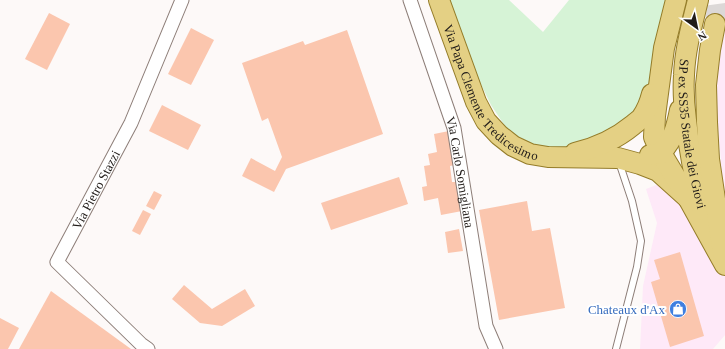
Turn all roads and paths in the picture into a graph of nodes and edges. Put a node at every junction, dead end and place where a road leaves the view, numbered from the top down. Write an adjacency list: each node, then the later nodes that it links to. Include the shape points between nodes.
1 (182, 0): 15 (street, Via Pietro Stazzi, via 131,123 57,262)
2 (410, 0): 16 (street, Via Carlo Somigliana, via 454,128 486,326)
3 (439, 0): 10 (main road, Via Papa Clemente Tredicesimo, via 476,102 486,121 513,146 530,154)
4 (676, 0): 7 (main road, SP ex SS35 Statale dei Giovi)
5 (698, 0): 8 (main road, SP ex SS35 Statale dei Giovi, via 686,51)
6 (715, 24): 13 (main road, via 706,85 709,159)
7 (664, 48): 9 (main road, SP ex SS35 Statale dei Giovi, via 654,137); 10 (main road, via 650,102 642,117 612,139 589,150)
8 (683, 94): 9 (main road, via 675,134); 13 (main road, SP ex SS35 Statale dei Giovi, via 696,184)
9 (661, 153): 11 (main road); 12 (main road, SP ex SS35 Statale dei Giovi)
10 (564, 156): 11 (main road)
11 (618, 158): 12 (main road, via 658,171); 17 (lane, via 632,201 641,241)
12 (688, 198): 13 (main road, SP ex SS35 Statale dei Giovi)
13 (720, 239): 14 (main road)
14 (725, 264)
15 (148, 349)
16 (496, 349)
17 (616, 349)

